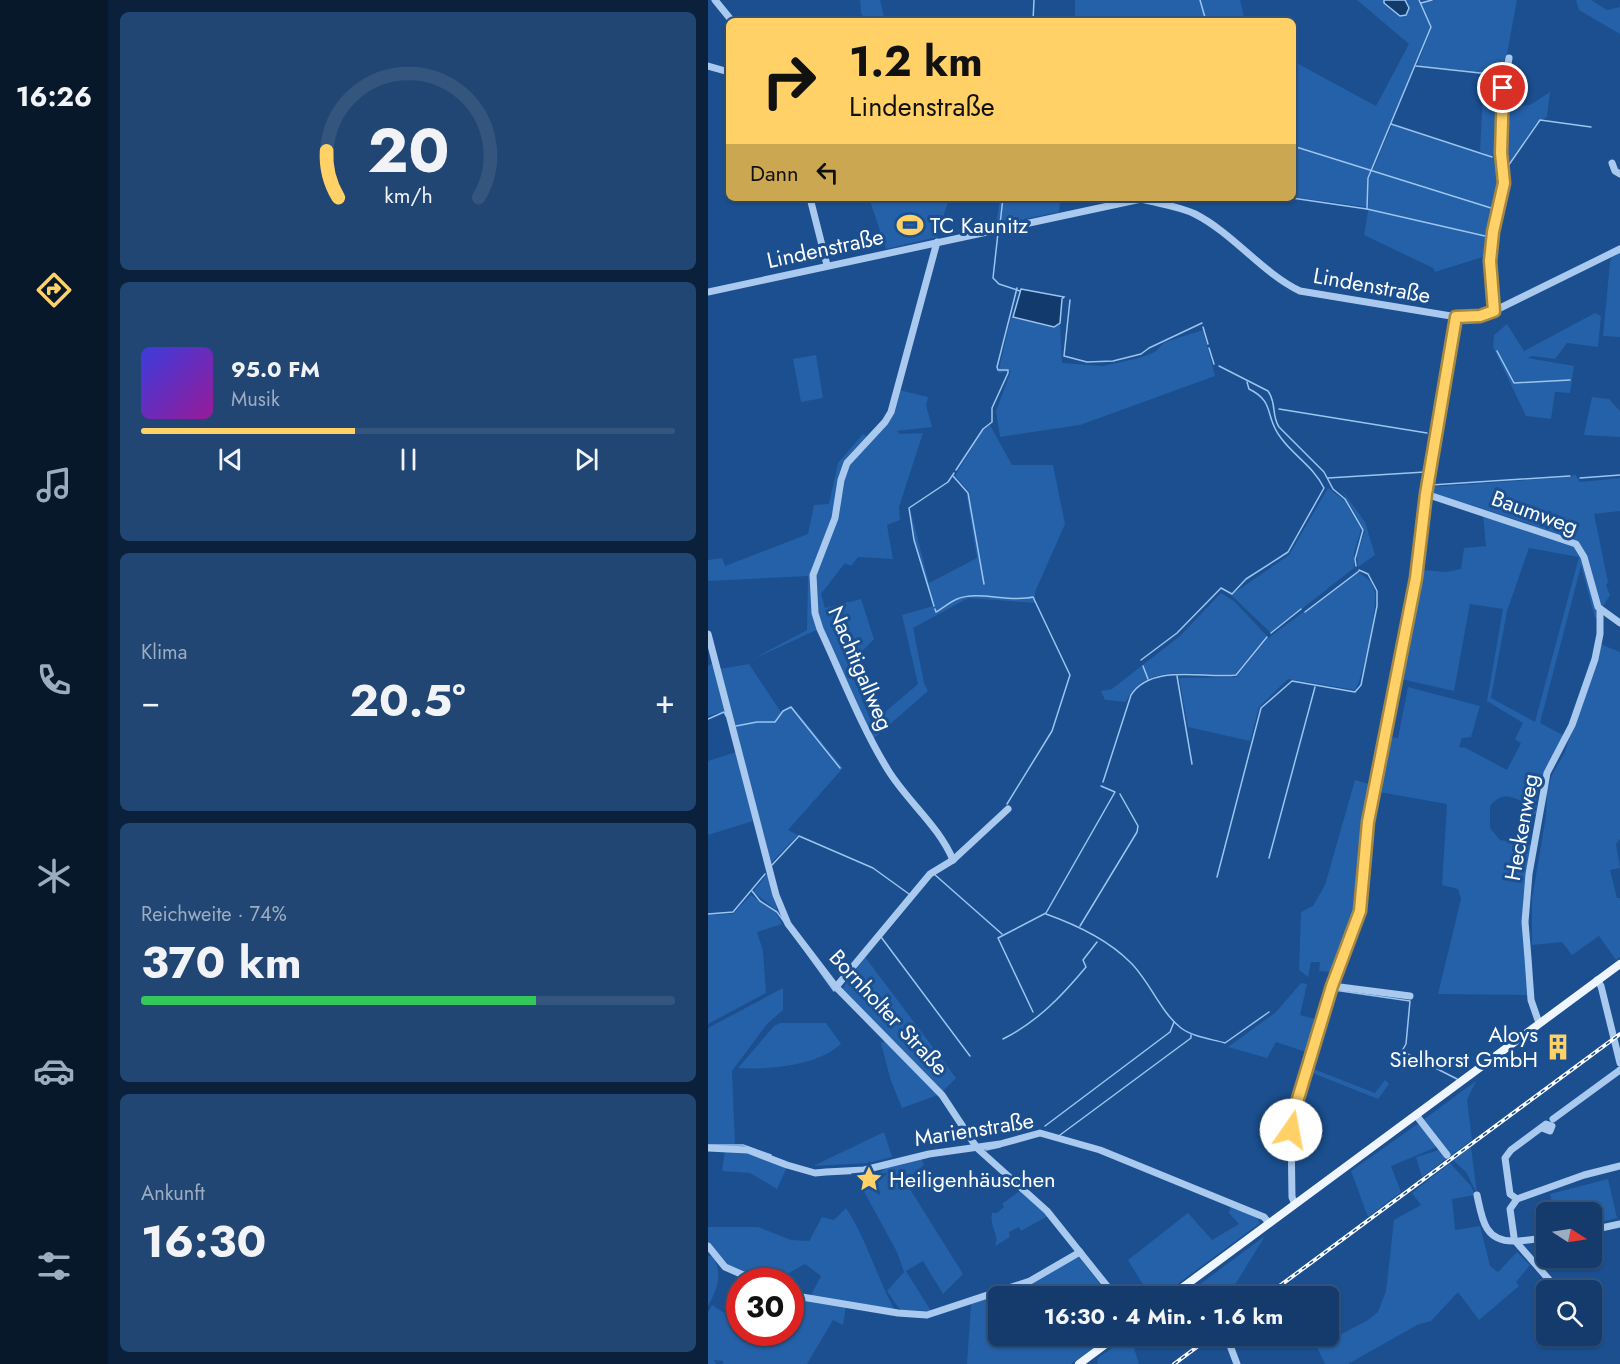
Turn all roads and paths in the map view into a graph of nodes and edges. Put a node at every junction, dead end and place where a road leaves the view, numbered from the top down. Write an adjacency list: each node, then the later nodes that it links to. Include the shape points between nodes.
1 (715, 0): 2 (street)
2 (730, 18)
3 (1509, 58): 15 (street, via 1501,106 1504,183 1490,261)
4 (708, 66): 5 (street)
5 (726, 71)
6 (1620, 165): 7 (street, via 1612,165)
7 (1620, 174)
8 (811, 201): 13 (street)
9 (1136, 201): 11 (street, Lindenstraße)
10 (1145, 201): 16 (street, Lindenstraße, via 1195,214 1300,291)
11 (937, 242): 13 (street, Lindenstraße); 22 (street, Nachtigallweg, via 893,405 885,422 847,463 835,518 813,576 820,629 874,747)
12 (1620, 249): 15 (street, Lindenstraße)
13 (827, 265): 14 (street, Lindenstraße)
14 (708, 292)
15 (1494, 311): 16 (street, Lindenstraße)
16 (1456, 317): 17 (street)
17 (1426, 494): 18 (street, Baumweg, via 1576,544 1584,557); 25 (street, via 1416,578 1368,822 1360,911)
18 (1600, 609): 19 (street); 28 (street, Heckenweg, via 1599,643 1592,667 1572,725 1546,773 1529,874 1525,922 1531,1000)
19 (1620, 623)
20 (708, 634): 26 (street, Bornholter Straße, via 781,912)
21 (1008, 809): 22 (street)
22 (953, 860): 26 (street, via 930,874)
23 (1620, 964): 24 (main road)
24 (1594, 983): 28 (main road); 29 (street, via 1604,1003)
25 (1332, 986): 27 (street); 40 (street, via 1294,1112 1291,1130)
26 (836, 987): 35 (street, Bornholter Straße, via 942,1095)
27 (1410, 996)
28 (1539, 1023): 31 (main road)
29 (1620, 1064)
30 (1620, 1071): 32 (street)
31 (1416, 1114): 36 (street); 40 (main road)
32 (1553, 1119)
33 (1542, 1128): 39 (street, via 1510,1150 1505,1158 1510,1194)
34 (708, 1148): 35 (street, Marienstraße, via 748,1150 815,1173 864,1170)
35 (976, 1148): 41 (street, Marienstraße, via 1040,1133 1100,1150 1264,1216); 47 (street, Bornholter Straße, via 1038,1201)
36 (1447, 1155)
37 (1620, 1166): 39 (street, via 1584,1174)
38 (1477, 1195): 45 (street, via 1486,1230 1498,1239)
39 (1517, 1199): 45 (street, via 1510,1209)
40 (1295, 1204): 41 (main road)
41 (1269, 1223): 50 (main road)
42 (1620, 1224): 43 (street)
43 (1602, 1228)
44 (1536, 1239): 45 (street)
45 (1516, 1240): 49 (street)
46 (708, 1246): 48 (street)
47 (1080, 1252): 51 (street, Bornholter Straße); 54 (street, via 1030,1281 927,1315)
48 (727, 1268)
49 (1550, 1280)
50 (1189, 1283): 52 (main road); 53 (street)
51 (1106, 1286)
52 (1185, 1286)
53 (1191, 1286)
54 (804, 1297)
55 (1103, 1346): 57 (main road)
56 (1230, 1346): 58 (street)
57 (1079, 1364)
58 (1237, 1364)

